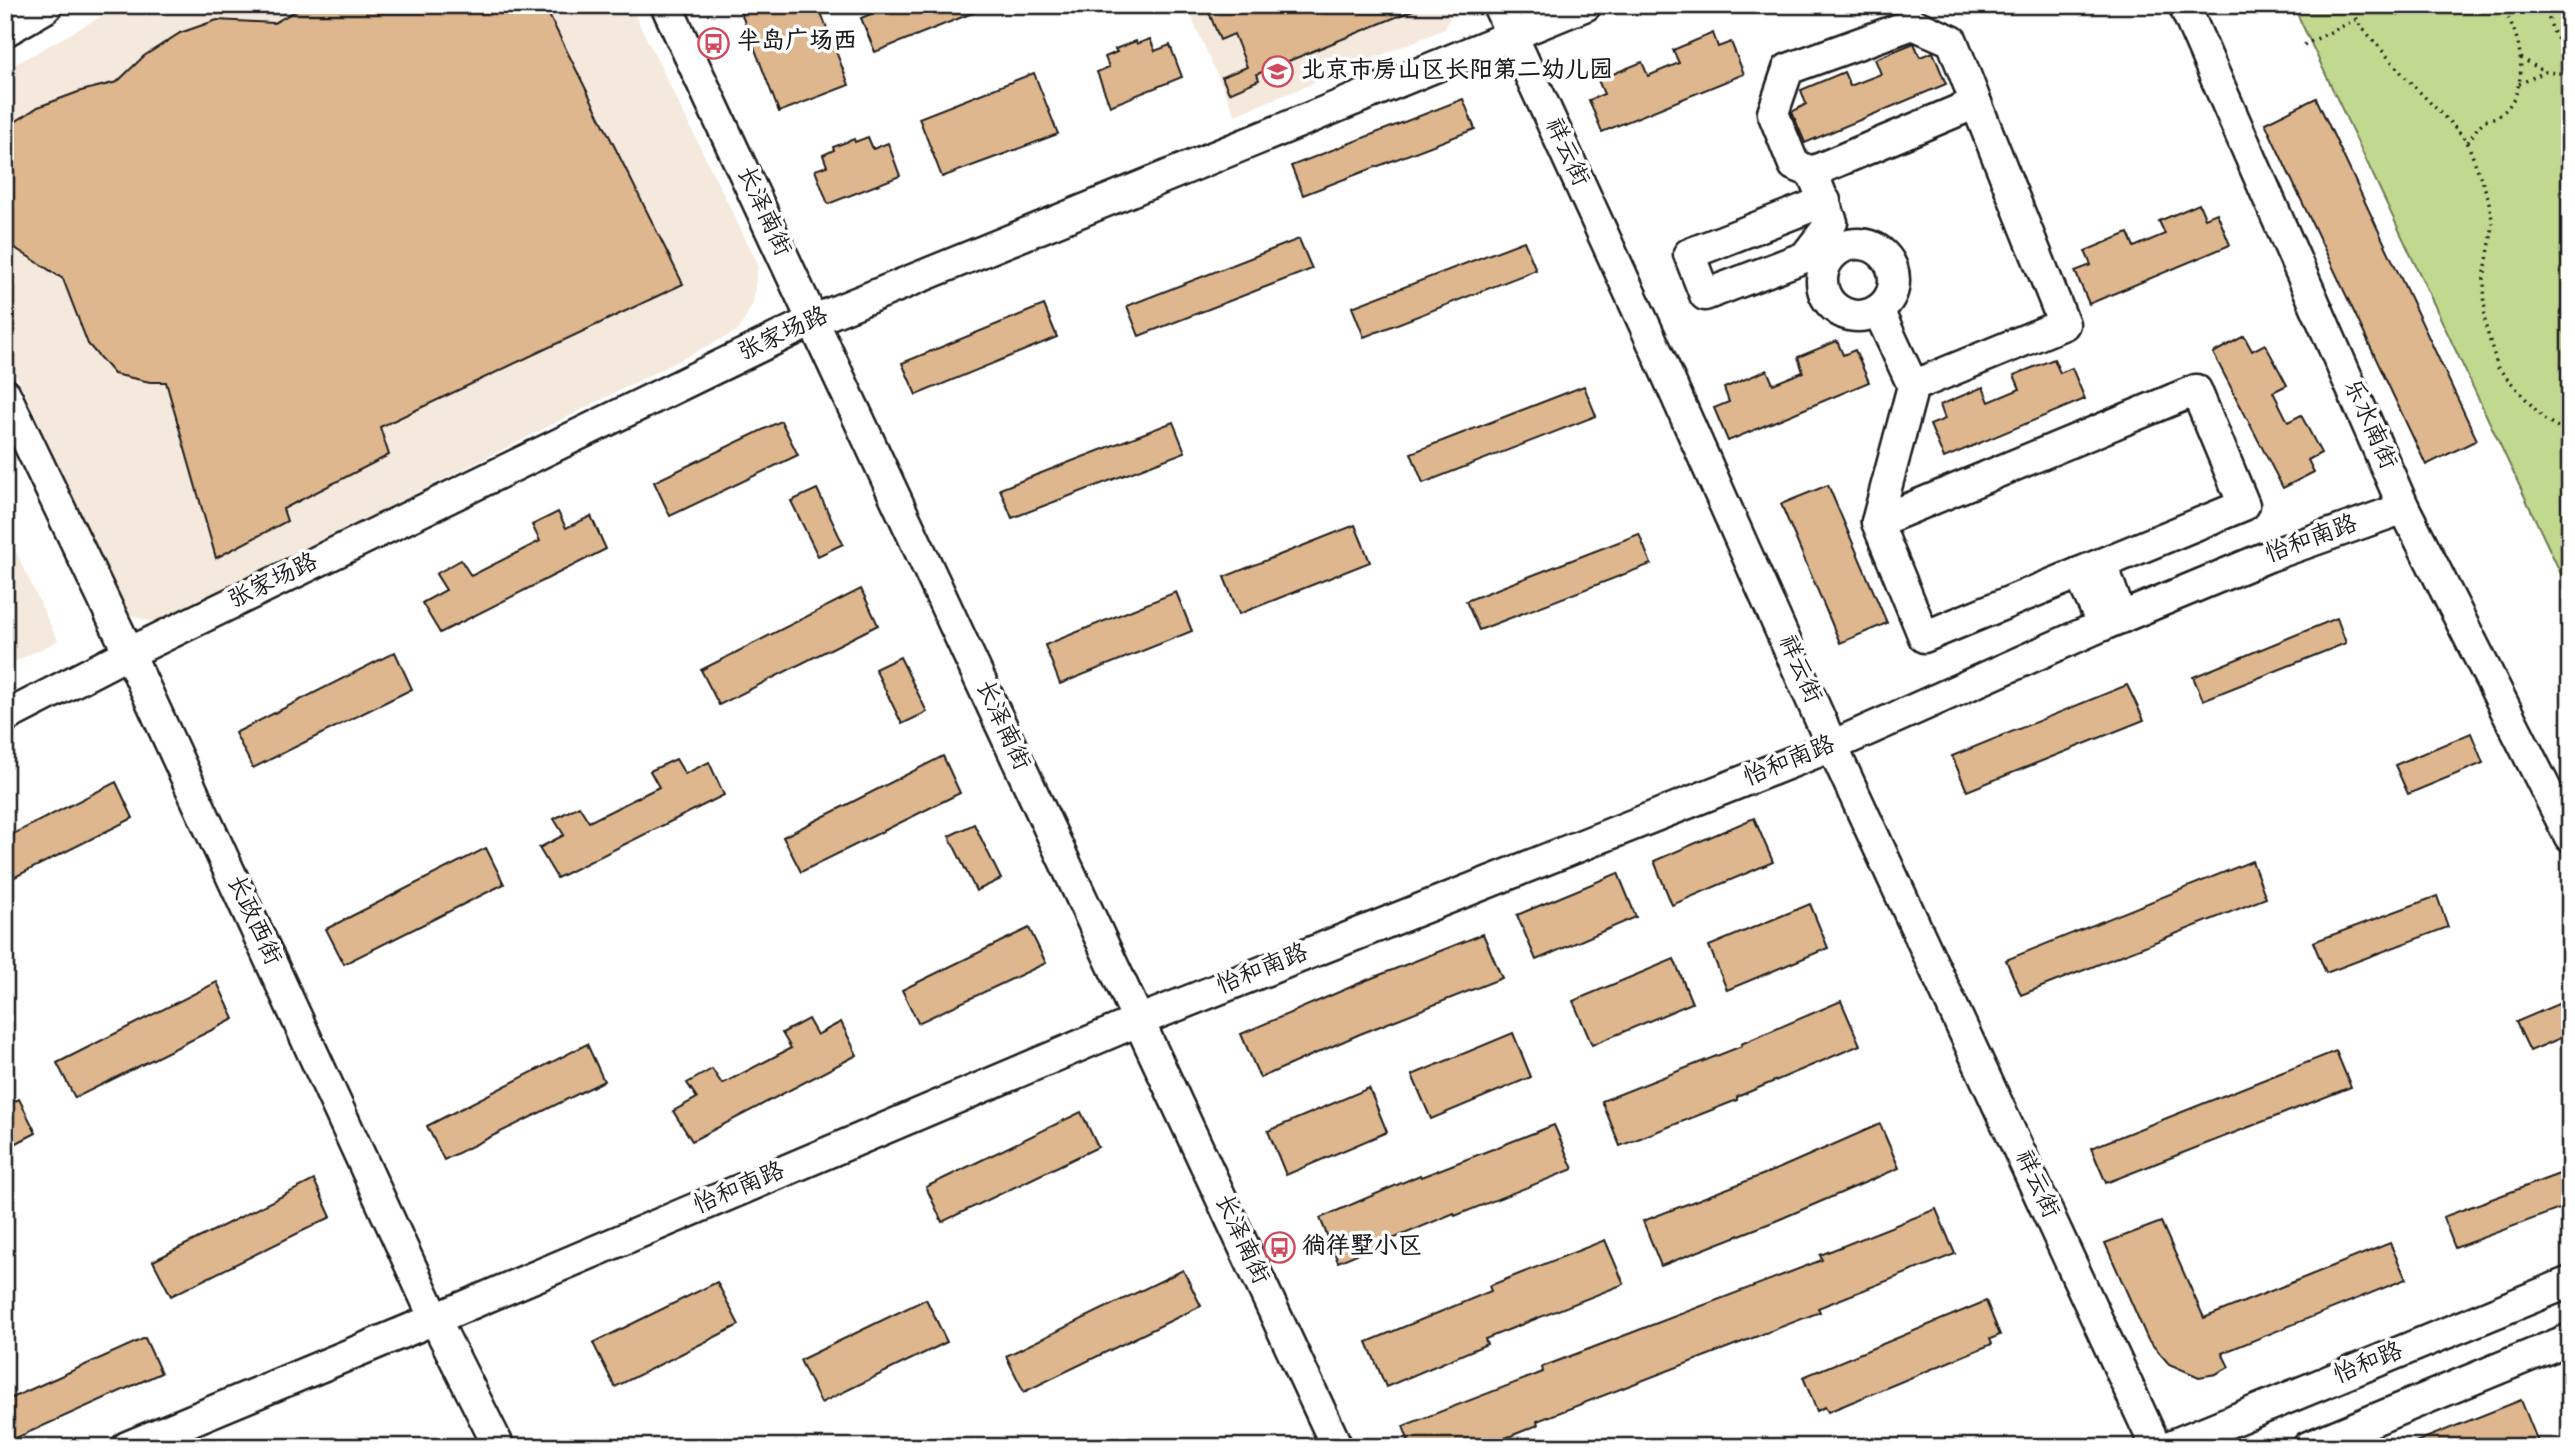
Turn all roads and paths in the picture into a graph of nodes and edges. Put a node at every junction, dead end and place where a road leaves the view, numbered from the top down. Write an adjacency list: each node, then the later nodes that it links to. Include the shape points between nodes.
1 (43, 5): 10 (main road)
2 (666, 5): 24 (street, 长泽南街)
3 (1498, 5): 11 (street, 祥云街)
4 (1586, 5): 11 (street, 张家场路)
5 (2184, 5): 28 (street, 乐水南街)
6 (2350, 5): 9 (path)
7 (2499, 5): 13 (path, via 2509,16)
8 (2544, 5): 14 (path)
9 (2357, 19): 12 (path); 19 (path)
10 (5, 27)
11 (1511, 36): 24 (street, 张家场路); 34 (street, 祥云街)
12 (2304, 45)
13 (2521, 58): 15 (path); 17 (path)
14 (2570, 61)
15 (2545, 72): 16 (path); 17 (path)
16 (2570, 74)
17 (2519, 83): 19 (path, via 2501,115 2483,122)
18 (1976, 103): 20 (street); 20 (street, via 1952,41 1913,24 1788,69 1773,113 1794,165); 25 (street, via 2064,324)
19 (2468, 142): 27 (path, via 2493,225 2484,278 2485,324 2498,368 2543,419)
20 (1812, 172): 21 (street)
21 (1825, 201): 22 (street, via 1832,222); 22 (street, via 1689,254 1705,296)
22 (1829, 244): 23 (street, via 1824,269 1829,301 1846,314); 23 (street, via 1861,244 1884,255 1891,265 1893,290)
23 (1878, 310): 25 (street)
24 (812, 321): 32 (street, 张家场路); 36 (street, 长泽南街)
25 (1913, 386): 29 (street)
26 (5, 394): 32 (street, 长政西街)
27 (2570, 434)
28 (2404, 508): 31 (street, 怡和南路, via 2269,556); 35 (street, 乐水南街)
29 (1877, 522): 30 (street, via 1924,637); 30 (street, via 2196,390 2244,505)
30 (2090, 568): 31 (street)
31 (2112, 621): 34 (street, 怡和南路)
32 (129, 653): 33 (street, 张家场路); 38 (street, 长政西街)
33 (5, 717)
34 (1832, 747): 36 (street, 怡和南路); 43 (street, 祥云街)
35 (2570, 837)
36 (1138, 1021): 38 (street, 怡和南路); 42 (street, 长泽南街)
37 (2570, 1282): 44 (street, 怡和路)
38 (435, 1319): 40 (street, 怡和南路); 41 (street, 长政西街)
39 (2570, 1339): 45 (street)
40 (127, 1447)
41 (499, 1447)
42 (1337, 1447)
43 (2156, 1447)
44 (2168, 1447)
45 (2308, 1447)

